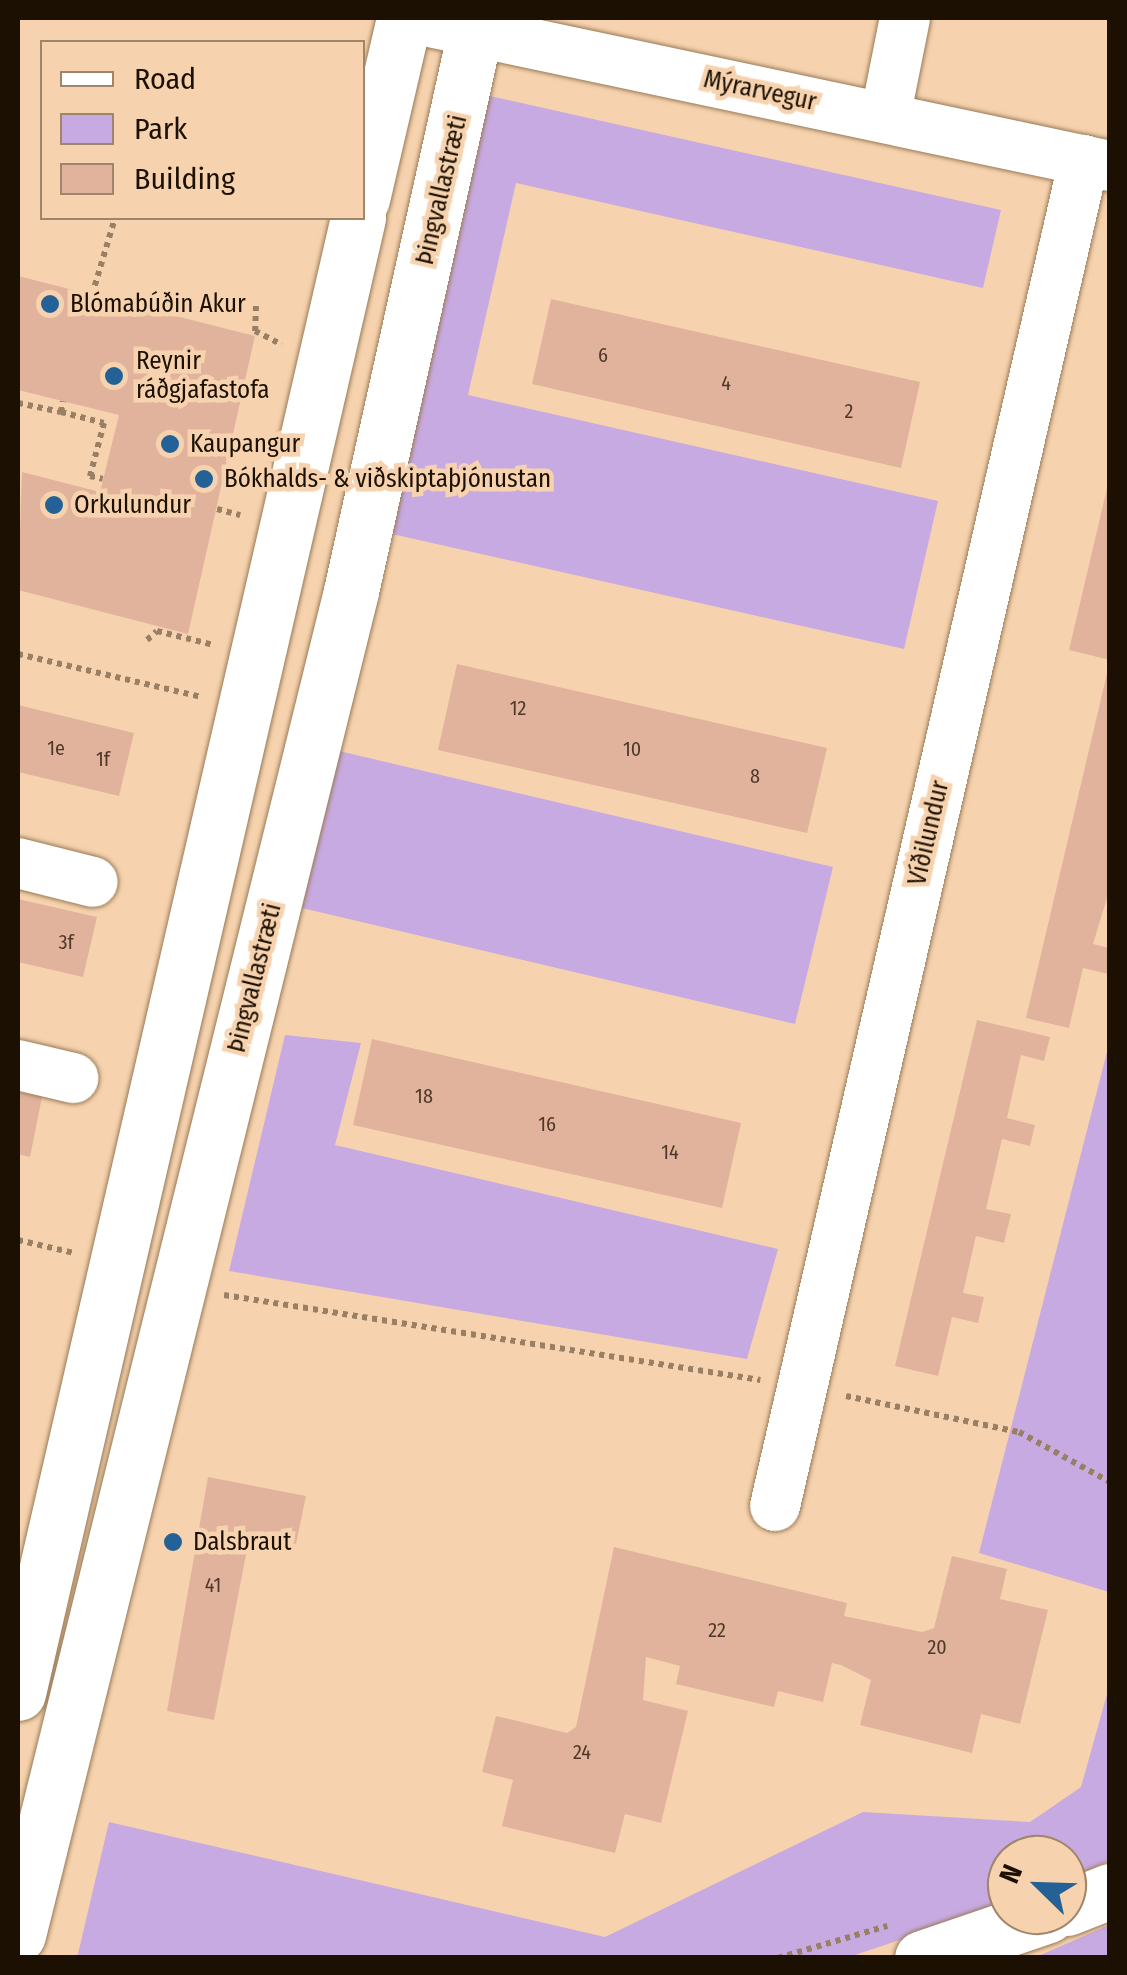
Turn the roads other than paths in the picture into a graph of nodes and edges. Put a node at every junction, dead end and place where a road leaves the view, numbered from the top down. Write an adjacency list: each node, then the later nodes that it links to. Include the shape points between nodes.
1 (408, 18): 3 (street, Mýrarvegur); 6 (main road)
2 (904, 18): 4 (street)
3 (477, 24): 4 (street, Mýrarvegur); 14 (main road, Þingvallastræti, via 351,591)
4 (885, 118): 5 (street, Mýrarvegur)
5 (1097, 163): 12 (street, Víðilundur)
6 (365, 187)
7 (358, 220): 13 (main road)
8 (18, 863): 9 (street)
9 (93, 882)
10 (18, 1065): 11 (street)
11 (73, 1078)
12 (775, 1506)
13 (18, 1693)
14 (18, 1934)
15 (989, 1935): 16 (main road)
16 (922, 1958)

